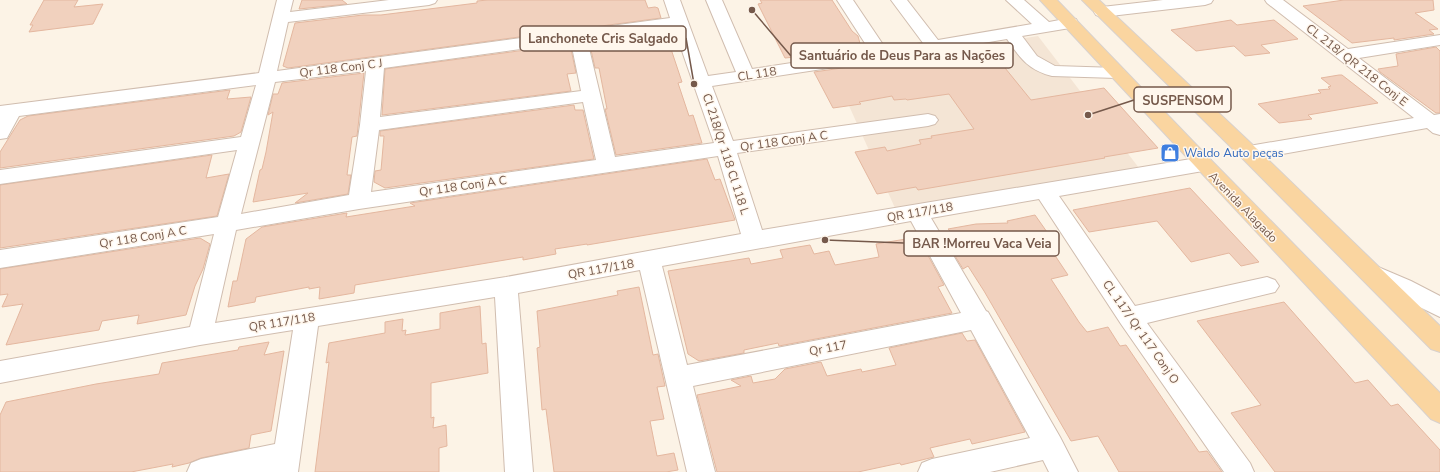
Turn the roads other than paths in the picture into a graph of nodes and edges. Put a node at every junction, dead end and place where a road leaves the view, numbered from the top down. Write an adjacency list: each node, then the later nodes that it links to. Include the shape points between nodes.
1 (429, 0): 9 (street)
2 (672, 0): 13 (street, Cl 218/Qr 118 Cl 118 L)
3 (714, 0): 25 (street)
4 (846, 0): 21 (street)
5 (899, 0): 20 (street)
6 (1014, 0): 14 (street)
7 (1205, 0): 10 (street)
8 (1276, 0): 22 (street, CL 218/ QR 218 Conj E)
9 (356, 5): 11 (street)
10 (1096, 6): 12 (main road, via 1081,16); 17 (main road)
11 (282, 9): 26 (street)
12 (1058, 11): 14 (street, CL 118); 19 (main road, Avenida Alagado)
13 (681, 22): 16 (street, Qr 118 Conj C J); 27 (street, Cl 218/Qr 118 Cl 118 L)
14 (1046, 28): 15 (street, CL 118)
15 (1011, 34): 20 (street, CL 118); 24 (street, via 1031,60 1052,71)
16 (578, 36): 23 (street, Qr 118 Conj C J); 28 (street)
17 (1129, 39): 19 (main road, via 1100,32 1091,38); 36 (main road)
18 (1440, 40): 22 (street)
19 (1090, 44): 24 (main road, Avenida Alagado)
20 (934, 46): 21 (street, CL 118)
21 (882, 55): 25 (street, CL 118)
22 (1344, 55): 31 (street, CL 218/ QR 218 Conj E)
23 (376, 64): 26 (street, Qr 118 Conj C J); 32 (street)
24 (1117, 72): 37 (main road, Avenida Alagado)
25 (746, 75): 27 (street, CL 118)
26 (267, 77): 29 (street, Qr 118 Conj C J); 34 (street)
27 (703, 82): 35 (street, Cl 218/Qr 118 Cl 118 L)
28 (591, 95): 32 (street); 38 (street)
29 (7, 111): 33 (street)
30 (928, 120): 35 (street, Qr 118 Conj A C)
31 (1437, 123): 36 (street)
32 (370, 125): 41 (street)
33 (0, 133)
34 (249, 142): 39 (street); 43 (street)
35 (726, 149): 38 (street, Qr 118 Conj A C); 44 (street, Cl 218/Qr 118 Cl 118 L)
36 (1249, 153): 47 (main road)
37 (1202, 164): 40 (street, QR 117/118); 58 (main road, Avenida Alagado)
38 (607, 165): 41 (street, Qr 118 Conj A C)
39 (0, 178)
40 (1044, 190): 42 (street, QR 117/118); 51 (street, CL 117/ Qr 117 Conj O)
41 (359, 201): 43 (street, Qr 118 Conj A C)
42 (917, 212): 44 (street, QR 117/118); 53 (street)
43 (227, 224): 45 (street, Qr 118 Conj A C); 54 (street)
44 (754, 240): 46 (street, QR 117/118)
45 (0, 259)
46 (649, 260): 48 (street, QR 117/118); 57 (street)
47 (1371, 273): 50 (street); 55 (main road)
48 (506, 286): 52 (street, QR 117/118); 62 (street)
49 (1267, 286): 51 (street)
50 (1440, 307)
51 (1129, 317): 66 (street, CL 117/ Qr 117 Conj O)
52 (307, 319): 54 (street, QR 117/118); 60 (street)
53 (979, 319): 57 (street, Qr 117); 59 (street)
54 (200, 335): 56 (street, QR 117/118)
55 (1440, 342)
56 (0, 372)
57 (678, 378): 63 (street)
58 (1440, 411)
59 (1050, 446): 64 (street); 65 (street)
60 (285, 463): 61 (street)
61 (201, 472)
62 (519, 472)
63 (701, 472)
64 (932, 472)
65 (1064, 472)
66 (1240, 472)

